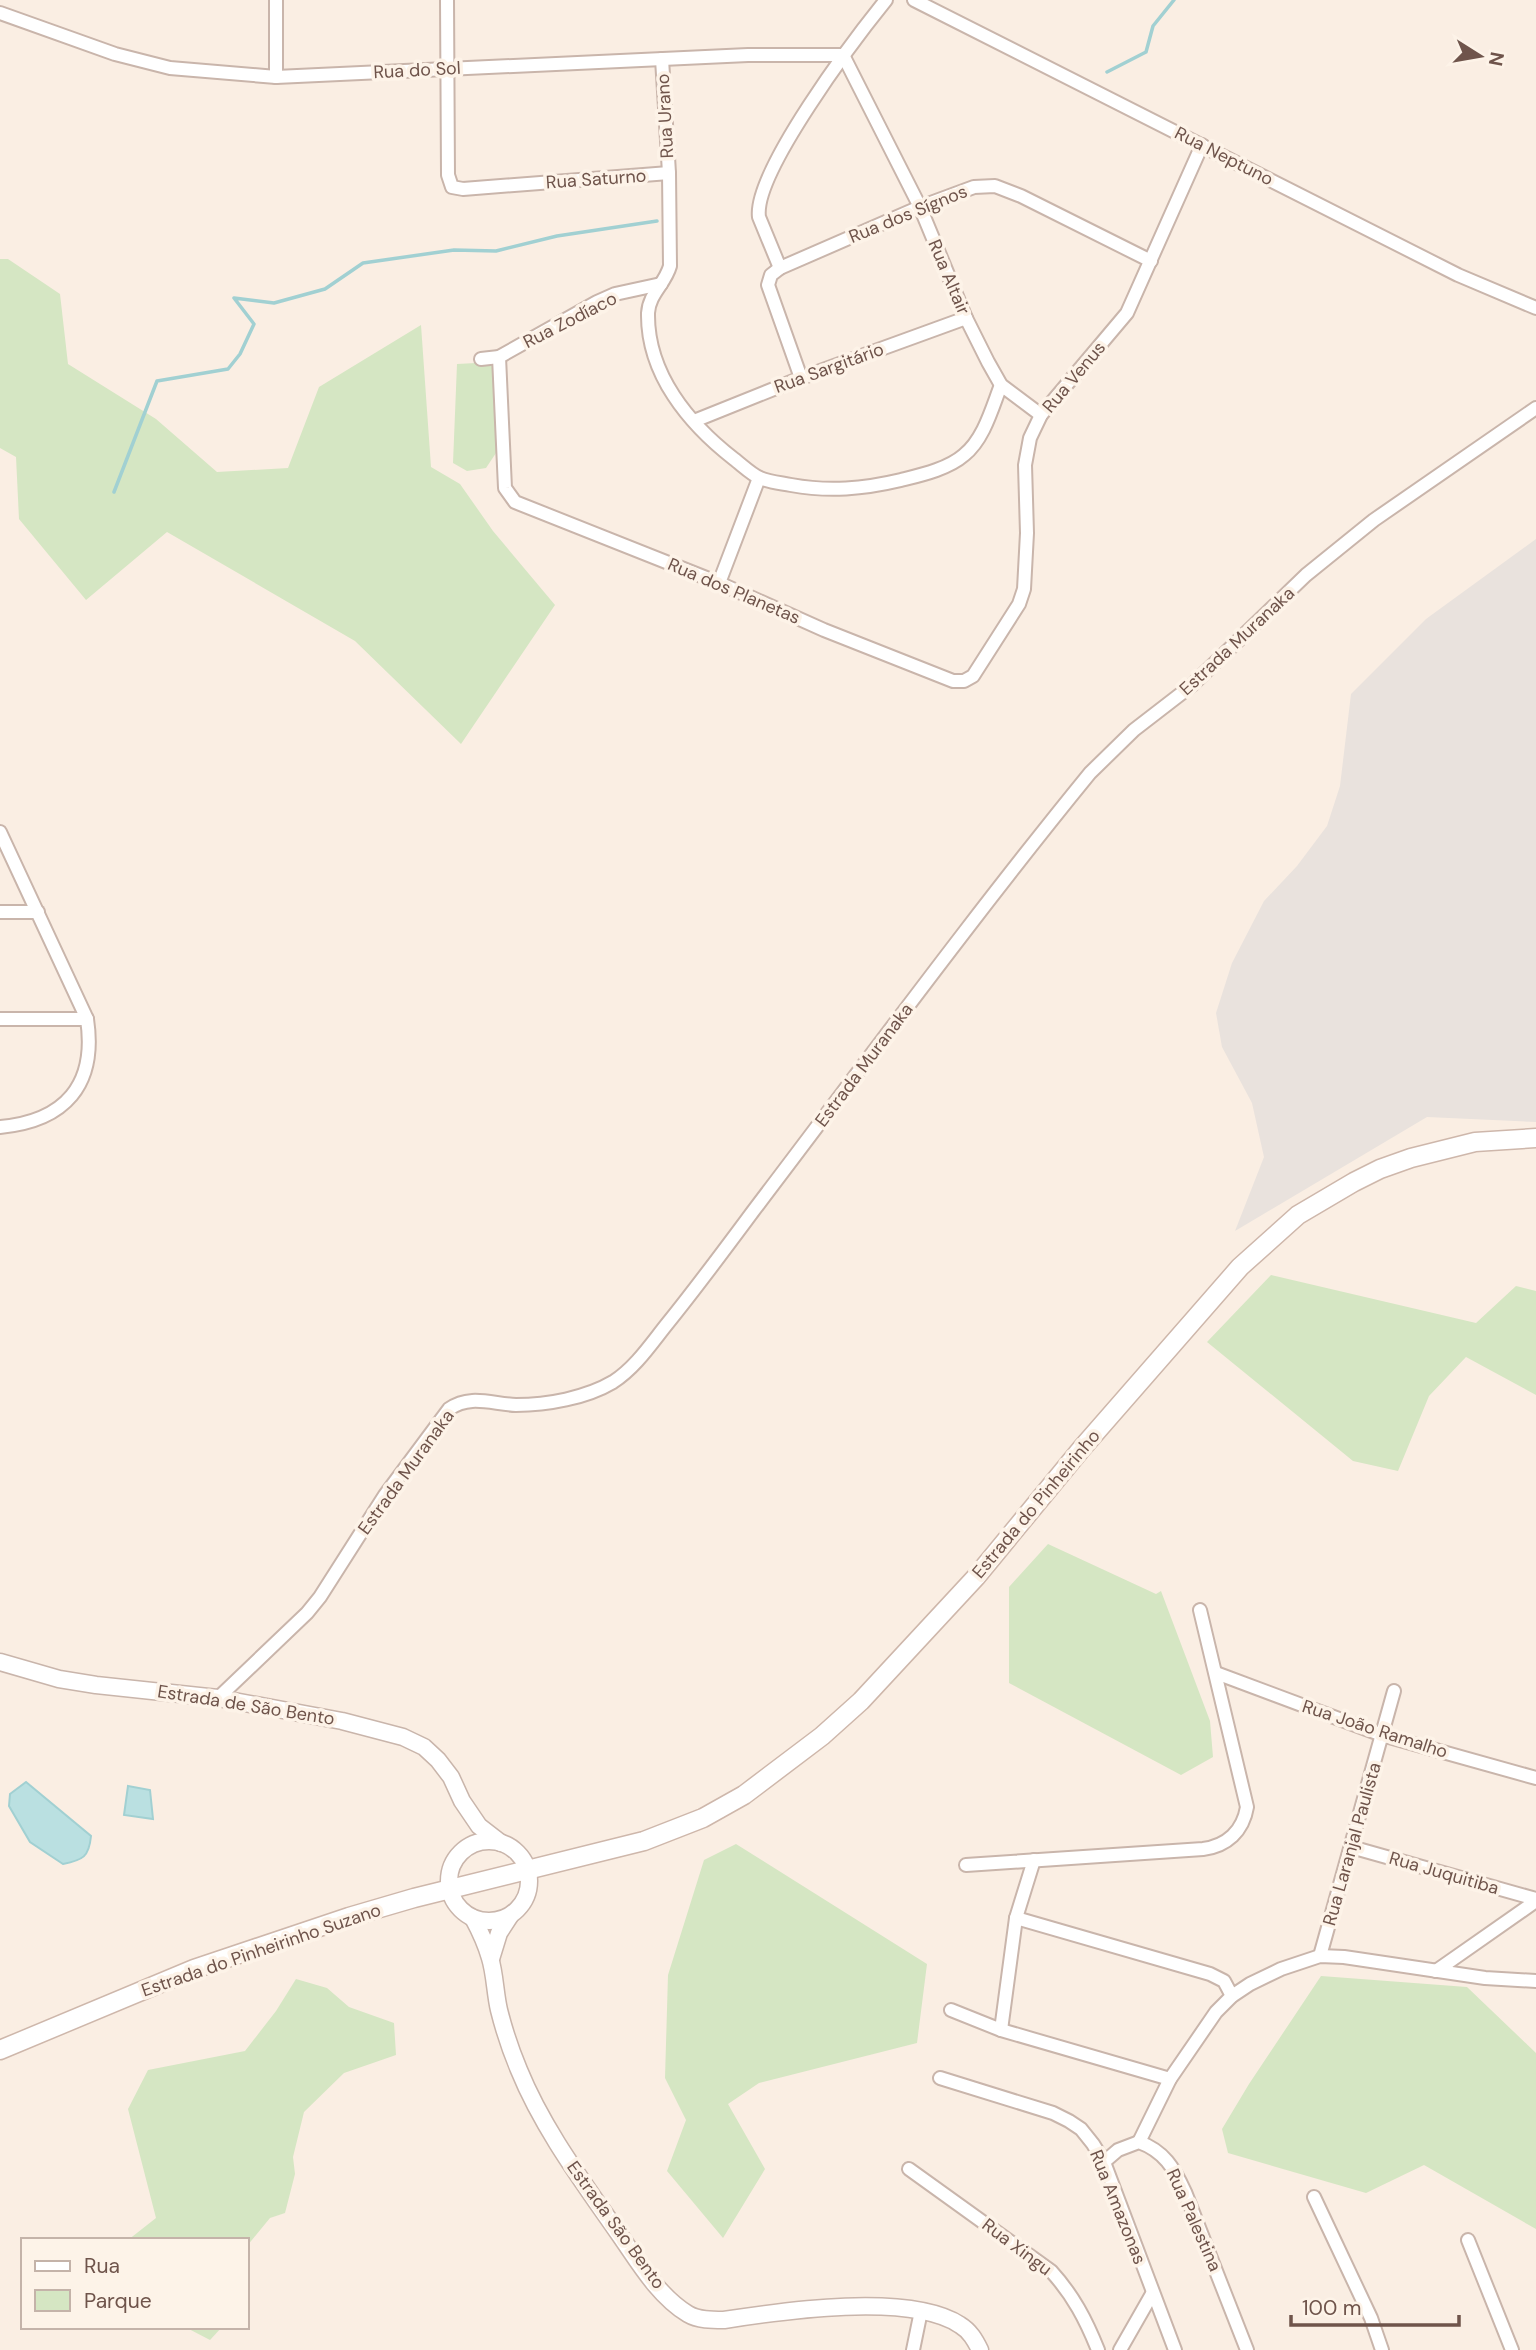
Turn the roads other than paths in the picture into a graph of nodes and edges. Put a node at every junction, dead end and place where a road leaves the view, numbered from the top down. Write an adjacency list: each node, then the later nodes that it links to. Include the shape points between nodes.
1 (276, 0): 9 (street)
2 (447, 0): 8 (street)
3 (886, 0): 6 (street)
4 (914, 0): 10 (street, Rua Neptuno)
5 (0, 13): 9 (street, Rua do Sol, via 115,54 170,68)
6 (843, 55): 7 (street, Rua do Sol); 12 (street, Rua Altair); 14 (street, via 761,192 759,216)
7 (662, 59): 8 (street, Rua do Sol); 11 (street, Rua Urano)
8 (447, 69): 9 (street, Rua do Sol); 11 (street, Rua Saturno, via 452,187)
9 (276, 77)
10 (1202, 145): 13 (street, Rua Venus); 16 (street, Rua Neptuno, via 1458,275)
11 (669, 173): 15 (street, Rua Saturno, via 670,266)
12 (920, 207): 13 (street, Rua dos Sígnos, via 974,187 995,186); 14 (street, Rua dos Sígnos); 17 (street, Rua Altair)
13 (1151, 261): 23 (street, Rua Venus, via 1117,326)
14 (780, 268): 20 (street, via 768,285)
15 (661, 284): 18 (street, Rua Zodíaco, via 597,302); 24 (street, Rua Saturno, via 648,312 651,337 665,382)
16 (1536, 308)
17 (966, 318): 20 (street, Rua Sargitário); 21 (street, Rua Altair)
18 (499, 357): 19 (street, Rua Zodíaco); 26 (street, Rua dos Planetas, via 505,488 515,502)
19 (481, 359)
20 (801, 378): 24 (street, Rua Sargitário)
21 (1001, 385): 23 (street); 25 (street, via 975,444 942,467 876,486 831,490)
22 (1536, 408): 39 (street, Estrada Muranaka, via 1374,520 1306,575 1191,686 1134,730 1090,773 634,1363 614,1381 591,1392 535,1404 470,1400 449,1409 385,1495 320,1597)
23 (1041, 415): 27 (street, Rua Venus, via 1025,465 1024,589 973,676)
24 (694, 421): 25 (street, Rua Saturno)
25 (759, 478): 26 (street)
26 (719, 583): 27 (street, Rua dos Planetas)
27 (953, 681)
28 (0, 832): 30 (street)
29 (0, 912): 30 (street)
30 (38, 912): 32 (street)
31 (0, 1019): 32 (street)
32 (87, 1019): 33 (street, via 86,1071 65,1102 34,1121)
33 (0, 1127)
34 (1536, 1138): 48 (main road, Estrada do Pinheirinho, via 1475,1142 1410,1158 1354,1182 1298,1215 1240,1267 975,1577 861,1701 822,1736 744,1796 704,1818 644,1841)
35 (1200, 1610): 37 (street)
36 (0, 1662): 39 (street, Estrada de São Bento, via 59,1679)
37 (1216, 1673): 40 (street, Rua João Ramalho); 46 (street, via 1247,1807 1233,1836 1219,1846 1203,1849)
38 (1394, 1691): 40 (street, Rua Laranjal Paulista)
39 (218, 1698): 42 (street, Estrada de São Bento, via 403,1737 438,1760)
40 (1382, 1735): 41 (street, Rua João Ramalho); 44 (street, Rua Laranjal Paulista)
41 (1536, 1778)
42 (462, 1801): 43 (street, Estrada de São Bento, via 479,1826); 45 (street, Estrada de São Bento)
43 (501, 1843): 45 (street, via 489,1841); 48 (street, via 523,1858)
44 (1351, 1847): 50 (street, Rua Juquitiba); 54 (street, Rua Laranjal Paulista)
45 (467, 1848): 49 (street, via 452,1866)
46 (1034, 1860): 47 (street); 52 (street)
47 (966, 1865)
48 (528, 1871): 49 (main road, Estrada do Pinheirinho Suzano); 51 (street, via 527,1896)
49 (450, 1889): 53 (street, via 454,1902); 61 (main road, Estrada do Pinheirinho Suzano, via 194,1969)
50 (1536, 1900): 56 (street)
51 (510, 1916): 53 (street, via 499,1921); 55 (street, Estrada São Bento)
52 (1016, 1918): 58 (street, via 1210,1974 1224,1982); 60 (street)
53 (473, 1919): 55 (street, Estrada São Bento)
54 (1320, 1956): 56 (street); 58 (street, via 1281,1969)
55 (491, 1959): 70 (street, Estrada São Bento, via 508,2040 542,2115 626,2244 678,2307 708,2320 819,2308)
56 (1436, 1971): 57 (street)
57 (1536, 1981)
58 (1231, 1996): 63 (street)
59 (951, 2010): 60 (street)
60 (1001, 2030): 63 (street)
61 (0, 2050)
62 (940, 2078): 65 (street, Rua Amazonas, via 1069,2121 1081,2129)
63 (1170, 2079): 64 (street)
64 (1139, 2142): 65 (street); 76 (street, Rua Palestina, via 1158,2151 1175,2171)
65 (1104, 2162): 69 (street, Rua Amazonas)
66 (909, 2169): 73 (street, Rua Xingu, via 1051,2271 1079,2308)
67 (1314, 2197): 77 (street)
68 (1468, 2240): 78 (street)
69 (1152, 2294): 74 (street); 75 (street, Rua Amazonas)
70 (921, 2311): 71 (street); 72 (street, Estrada São Bento, via 960,2324)
71 (913, 2350)
72 (980, 2350)
73 (1098, 2350)
74 (1120, 2350)
75 (1175, 2350)
76 (1247, 2350)
77 (1382, 2350)
78 (1512, 2350)

